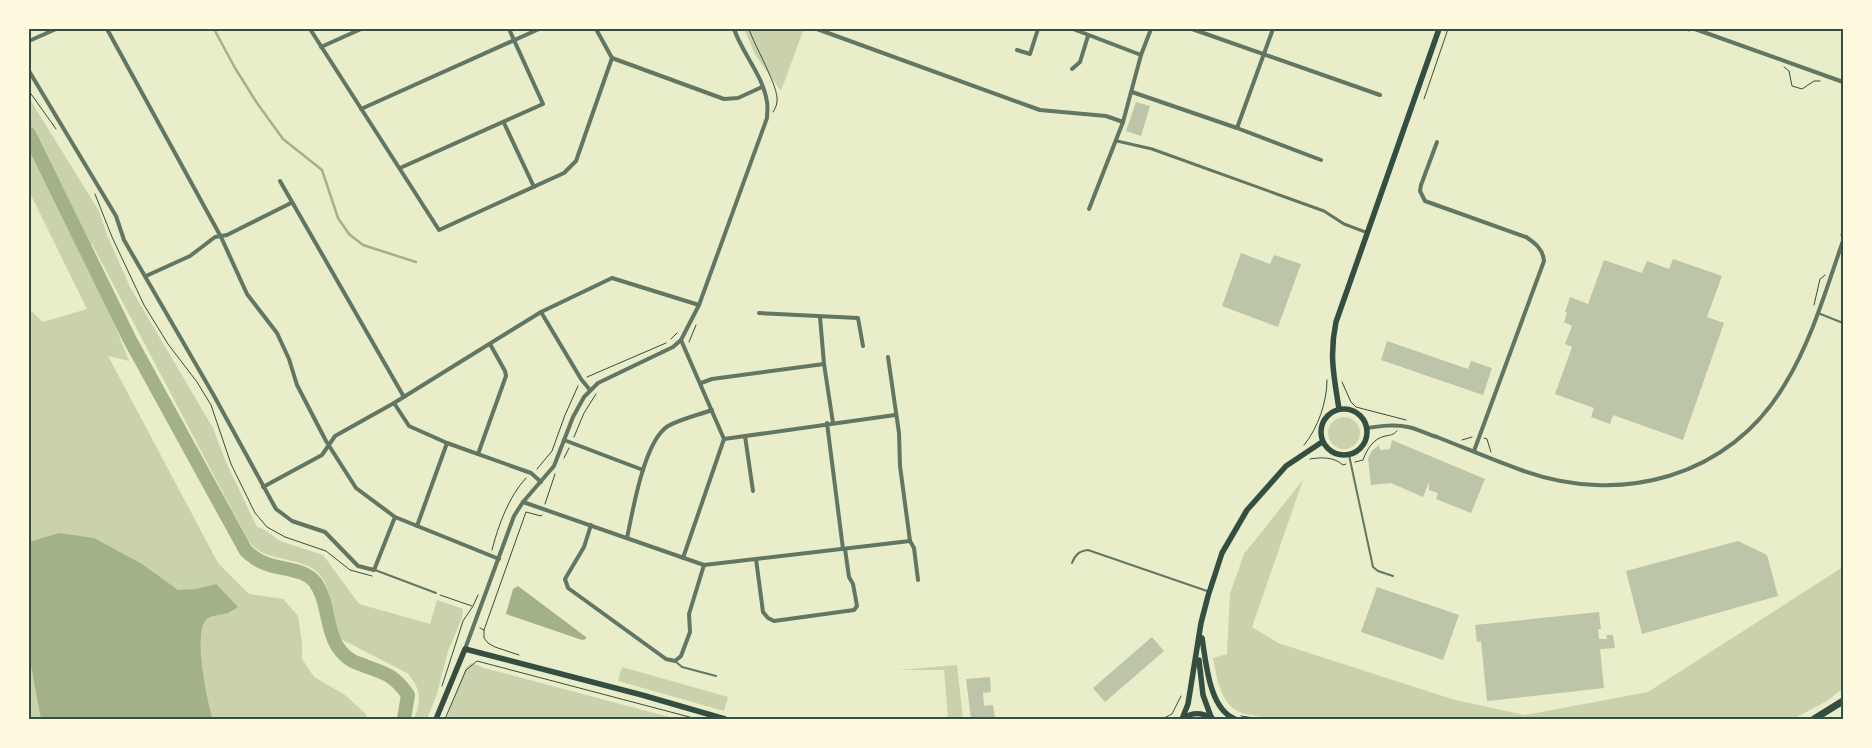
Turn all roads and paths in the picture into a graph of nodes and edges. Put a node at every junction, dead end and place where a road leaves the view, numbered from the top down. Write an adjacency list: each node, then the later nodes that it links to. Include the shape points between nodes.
1 (56, 29): 23 (street)
2 (107, 29): 53 (street)
3 (310, 29): 24 (street)
4 (361, 29): 24 (street)
5 (509, 29): 22 (street)
6 (539, 29): 22 (street)
7 (596, 29): 28 (street)
8 (734, 29): 34 (street)
9 (749, 29): 39 (path, via 778,100)
10 (817, 29): 40 (street, via 1040,110 1106,116)
11 (1038, 29): 25 (street, via 1030,54)
12 (1074, 29): 21 (street)
13 (1151, 29): 27 (street)
14 (1192, 29): 26 (street)
15 (1273, 29): 26 (street)
16 (1439, 29): 52 (main road)
17 (1448, 29): 37 (path)
18 (1683, 29): 20 (path)
19 (1695, 29): 33 (street)
20 (1691, 32)
21 (1088, 36): 27 (street); 30 (street, via 1080,62)
22 (514, 39): 38 (street); 41 (street, via 543,104)
23 (29, 41)
24 (321, 47): 38 (street)
25 (1017, 50)
26 (1265, 54): 36 (street); 42 (street)
27 (1141, 55): 35 (street)
28 (612, 58): 34 (street, via 724,99 738,98); 48 (street, via 576,161 564,173)
29 (1780, 65): 32 (path, via 1789,71 1792,86 1797,88 1802,89 1814,81)
30 (1072, 69)
31 (29, 71): 56 (street, via 116,216 124,240)
32 (1825, 81)
33 (1843, 82)
34 (762, 87): 57 (street, via 767,101 767,118)
35 (1132, 92): 40 (street); 42 (street)
36 (1380, 95)
37 (1424, 99)
38 (361, 108): 46 (street)
39 (773, 113)
40 (1123, 122): 43 (street)
41 (504, 123): 46 (street); 48 (street)
42 (1237, 128): 45 (street)
43 (1117, 141): 50 (street); 52 (street, via 1152,149 1324,211 1344,224)
44 (1437, 142): 88 (street, via 1420,191 1425,201 1526,237 1543,254 1541,272)
45 (1321, 160)
46 (400, 168): 48 (street, via 439,230)
47 (280, 181): 49 (street)
48 (534, 187)
49 (291, 203): 53 (street); 78 (street)
50 (1089, 209)
51 (1843, 228): 54 (path)
52 (1368, 233): 80 (main road, via 1332,339 1331,363)
53 (221, 237): 56 (street, via 215,237 190,256); 95 (street, via 247,294 283,346 297,385)
54 (1841, 241): 61 (street)
55 (1828, 272): 58 (path, via 1820,279)
56 (146, 276): 106 (street)
57 (699, 305): 59 (street, via 612,278); 66 (street)
58 (1814, 308)
59 (541, 312): 67 (street); 73 (street)
60 (759, 313): 62 (street)
61 (1818, 313): 64 (lane); 97 (street, via 1794,369 1772,404 1728,447 1672,476 1625,486 1571,484 1521,470)
62 (820, 317): 68 (street, via 858,318); 71 (street)
63 (699, 318): 69 (path)
64 (1843, 323)
65 (680, 331): 73 (path, via 670,341)
66 (681, 340): 69 (street); 76 (street)
67 (490, 344): 78 (street); 99 (street, via 506,376)
68 (863, 346)
69 (686, 349): 75 (street)
70 (888, 357): 82 (street)
71 (824, 364): 75 (street); 83 (street)
72 (1327, 378): 96 (path, via 1326,396 1317,425)
73 (581, 380): 76 (street); 104 (path, via 564,415 552,451)
74 (1341, 380): 84 (path, via 1356,407)
75 (701, 382): 81 (street)
76 (590, 390): 91 (street, via 576,410)
77 (598, 392): 92 (path, via 584,413)
78 (404, 397): 79 (street)
79 (394, 403): 94 (street, via 409,426); 95 (street, via 335,436)
80 (1339, 409): 86 (main road, via 1360,415); 93 (main road, via 1322,421)
81 (712, 410): 89 (street); 103 (street, via 663,430 654,441)
82 (895, 415): 83 (street); 114 (street)
83 (833, 422): 85 (street)
84 (1412, 422)
85 (827, 424): 87 (street); 115 (street)
86 (1367, 428): 97 (street, via 1408,427); 100 (main road, via 1364,444)
87 (745, 436): 89 (street); 107 (street)
88 (1479, 436): 90 (path, via 1475,434 1467,439); 97 (street); 98 (path, via 1487,439)
89 (724, 438): 117 (street)
90 (1458, 439)
91 (564, 440): 92 (street); 105 (street, via 554,466)
92 (572, 442): 101 (path); 103 (street)
93 (1322, 442): 100 (main road, via 1332,453); 126 (main road, via 1286,466 1247,510 1222,553)
94 (447, 443): 99 (street); 112 (street)
95 (328, 445): 106 (street, via 322,455); 110 (street, via 356,488)
96 (1304, 445)
97 (1474, 451)
98 (1492, 453)
99 (478, 454): 104 (street)
100 (1349, 455): 123 (lane, via 1373,567)
101 (562, 463)
102 (558, 470): 109 (path)
103 (643, 470): 113 (street)
104 (531, 473): 105 (street); 116 (path, via 519,486 506,512)
105 (541, 482): 108 (street)
106 (263, 487): 122 (street, via 276,509 292,521 325,532 358,566)
107 (752, 491)
108 (523, 502): 109 (street); 118 (street, via 514,516)
109 (544, 509): 111 (street); 129 (path, via 541,516 526,512)
110 (395, 517): 112 (street); 122 (street)
111 (591, 525): 113 (street); 133 (street, via 584,547 564,579 565,584 666,659)
112 (416, 526): 116 (street)
113 (627, 538): 117 (street)
114 (910, 540): 115 (street); 124 (street)
115 (844, 549): 119 (street); 119 (street, via 857,606 854,610 774,622 763,612)
116 (491, 554): 118 (street)
117 (683, 558): 121 (street)
118 (499, 559): 131 (street)
119 (756, 559): 121 (street)
120 (1072, 563): 126 (lane, via 1080,552 1088,550)
121 (704, 566): 133 (street, via 689,614 690,632 681,656)
122 (374, 570): 127 (lane)
123 (1393, 576)
124 (918, 580)
125 (480, 590): 128 (path)
126 (1209, 592): 130 (main road)
127 (436, 594): 128 (path)
128 (473, 606): 135 (path, via 463,622)
129 (484, 630)
130 (1200, 631): 132 (main road); 143 (main road, via 1212,693 1220,707)
131 (465, 649): 138 (main road); 141 (main road)
132 (1198, 653): 137 (main road, via 1203,695); 142 (main road)
133 (675, 661): 134 (lane)
134 (716, 676)
135 (441, 689)
136 (1843, 701): 144 (highway)
137 (1213, 718): 142 (main road, via 1200,713)
138 (436, 719)
139 (445, 719): 140 (path, via 466,670 477,661)
140 (697, 719)
141 (725, 719)
142 (1182, 719)
143 (1235, 719)
144 (1814, 719)

